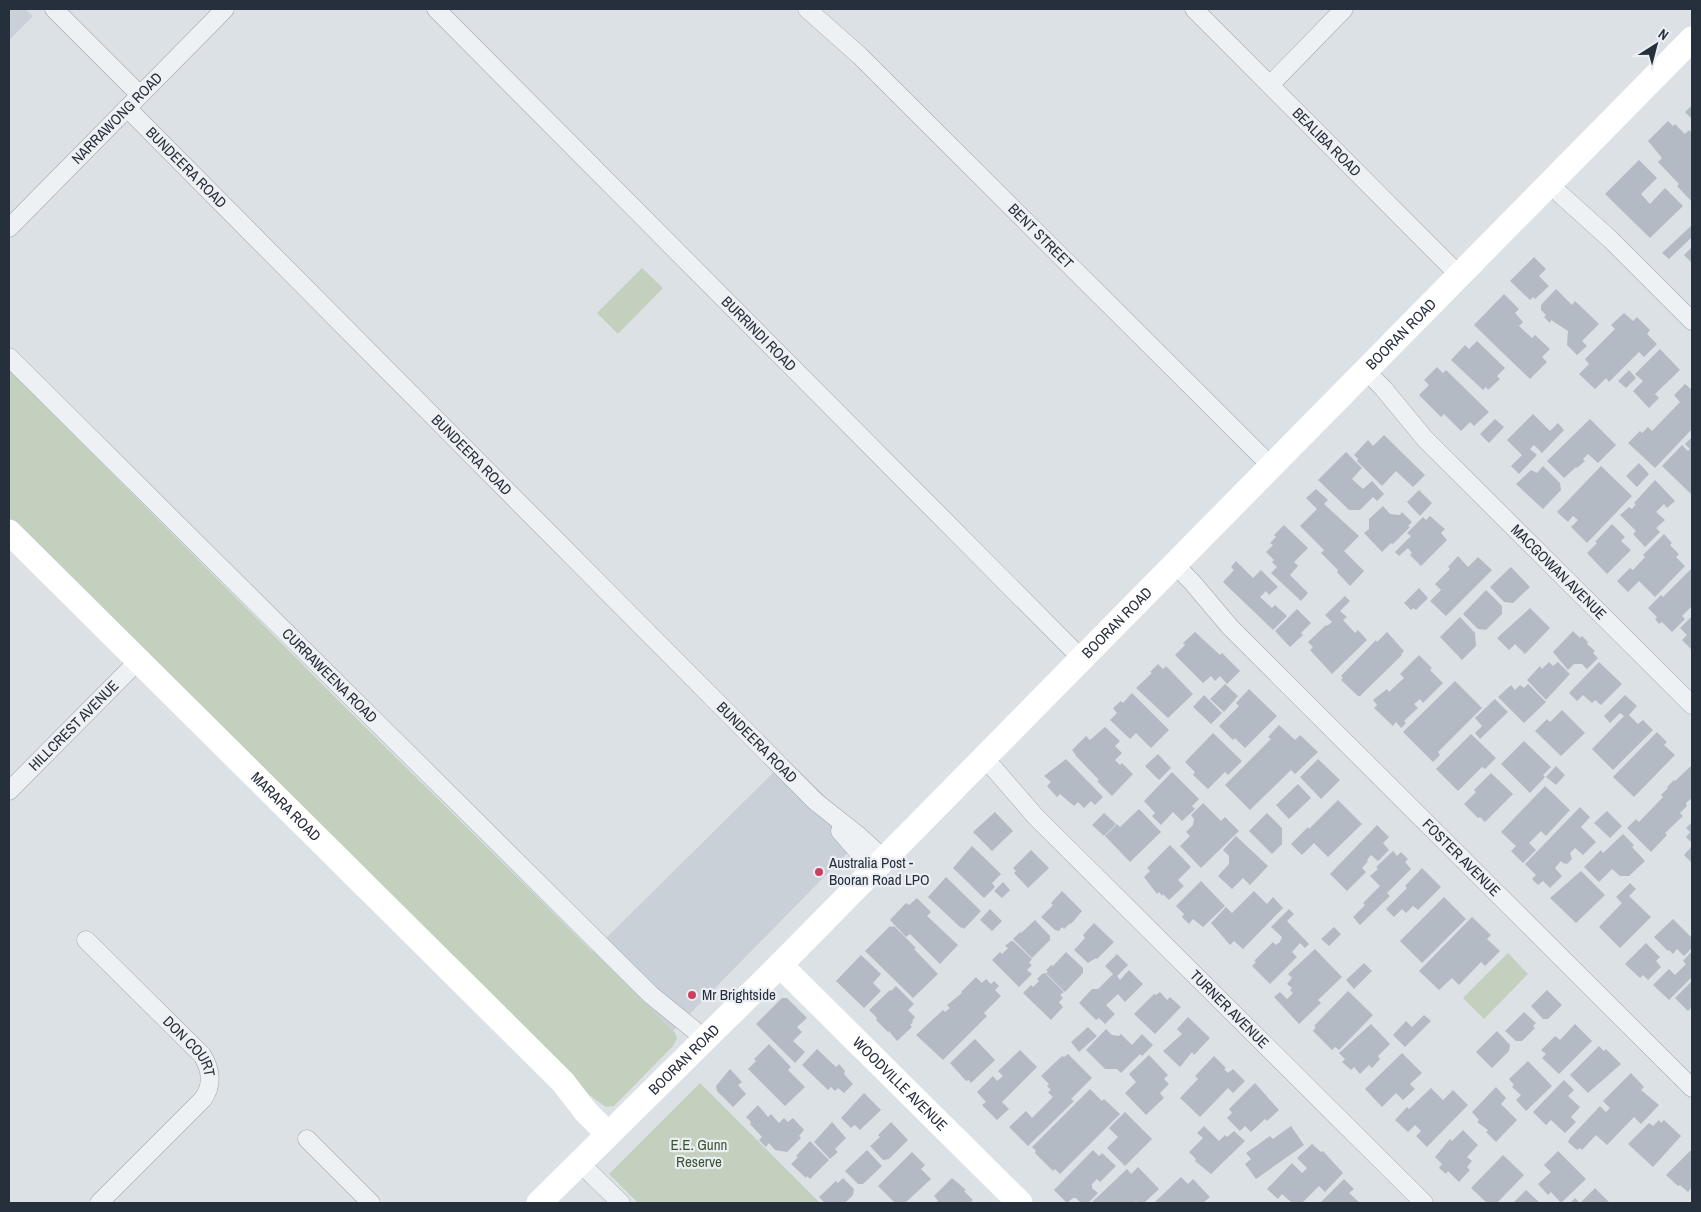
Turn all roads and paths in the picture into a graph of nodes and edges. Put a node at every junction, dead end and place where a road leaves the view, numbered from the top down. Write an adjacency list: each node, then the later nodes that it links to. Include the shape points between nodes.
1 (54, 9): 9 (street)
2 (225, 9): 9 (street, NARRAWONG ROAD)
3 (436, 9): 20 (street, BURRINDI ROAD)
4 (808, 9): 17 (street, BENT STREET, via 867,63)
5 (1194, 9): 8 (street, BEALIBA ROAD)
6 (1344, 9): 8 (street)
7 (1692, 39): 11 (street, BOORAN ROAD)
8 (1270, 85): 13 (street, BEALIBA ROAD)
9 (140, 95): 10 (street, NARRAWONG ROAD)
10 (126, 108): 12 (street, NARRAWONG ROAD); 25 (street, BUNDEERA ROAD, via 816,802 846,840)
11 (1553, 181): 13 (street, BOORAN ROAD); 14 (street)
12 (9, 228)
13 (1459, 275): 16 (street, BOORAN ROAD)
14 (1692, 321)
15 (9, 357): 28 (street, CURRAWEENA ROAD, via 651,996 678,1030)
16 (1361, 374): 17 (street, BOORAN ROAD); 22 (street, MACGOWAN AVENUE, via 1374,396 1425,439)
17 (1271, 466): 19 (street, BOORAN ROAD)
18 (9, 532): 21 (street, MARARA ROAD)
19 (1170, 568): 20 (street, BOORAN ROAD); 29 (street, FOSTER AVENUE, via 1183,591 1230,627)
20 (1081, 658): 23 (street, BOORAN ROAD)
21 (138, 660): 24 (street, HILLCREST AVENUE); 30 (street, MARARA ROAD, via 563,1082 586,1112)
22 (1692, 704)
23 (979, 761): 25 (street, BOORAN ROAD); 38 (street, TURNER AVENUE, via 992,783 1035,816)
24 (9, 791)
25 (879, 864): 27 (street, BOORAN ROAD)
26 (86, 940): 33 (street, DON COURT, via 202,1055 209,1071 209,1086 203,1099)
27 (780, 965): 28 (street, BOORAN ROAD); 37 (street, WOODVILLE AVENUE)
28 (700, 1043): 30 (street, BOORAN ROAD)
29 (1692, 1088)
30 (612, 1130): 32 (street, BOORAN ROAD)
31 (307, 1139): 34 (street)
32 (580, 1162): 35 (street, BOORAN ROAD); 36 (street)
33 (99, 1203)
34 (371, 1203)
35 (539, 1203)
36 (621, 1203)
37 (1020, 1203)
38 (1424, 1203)

